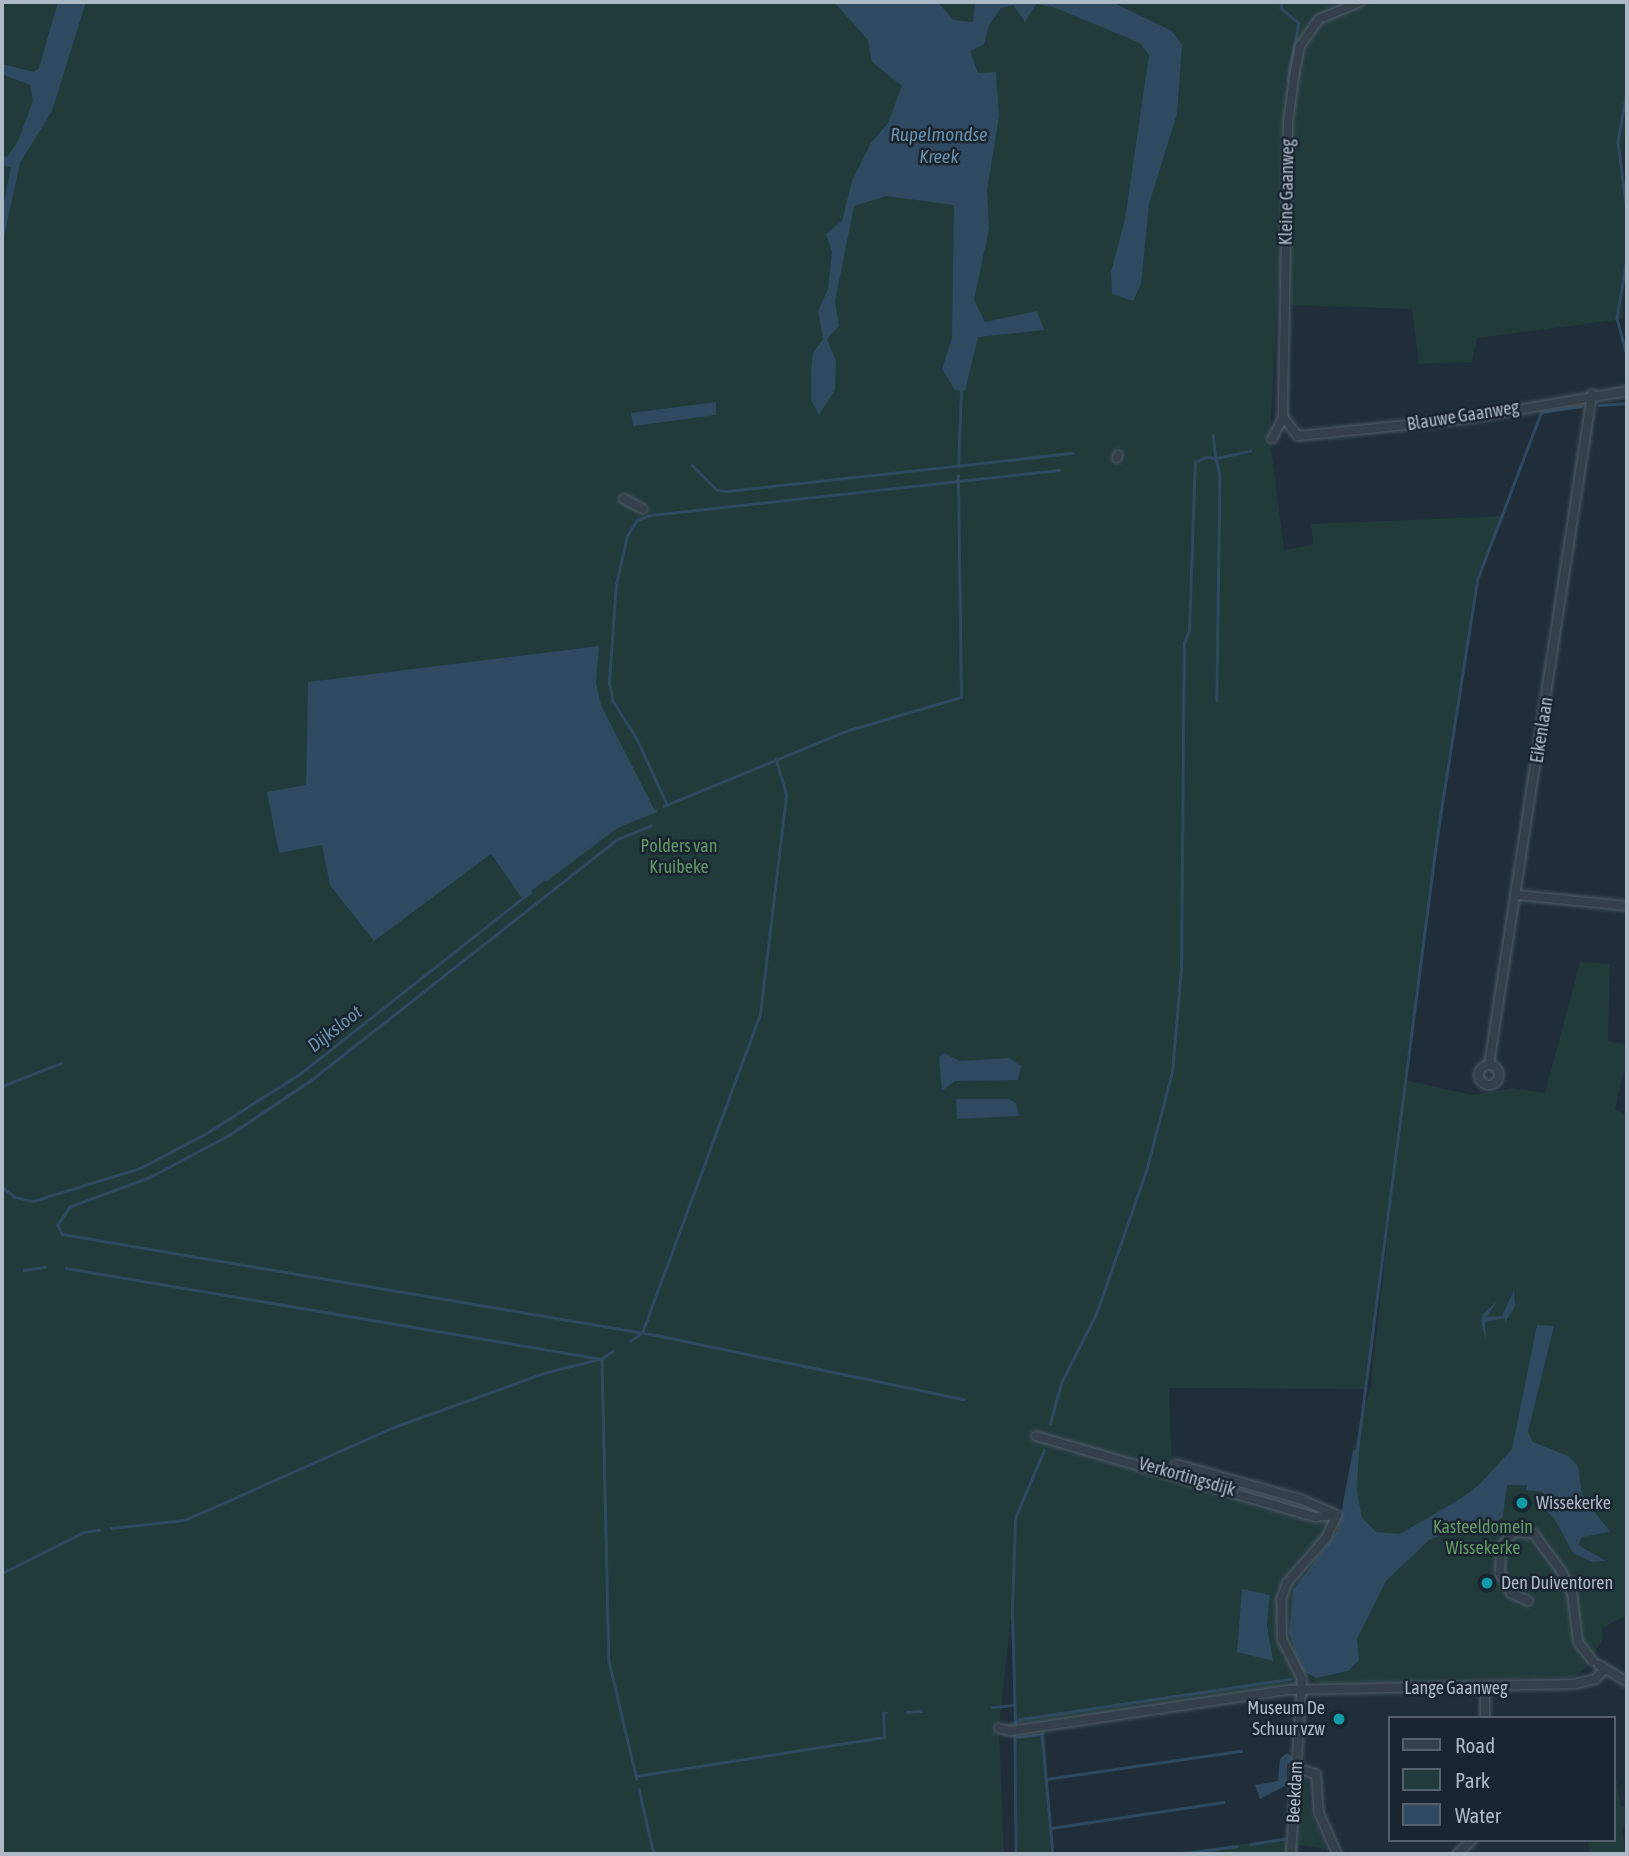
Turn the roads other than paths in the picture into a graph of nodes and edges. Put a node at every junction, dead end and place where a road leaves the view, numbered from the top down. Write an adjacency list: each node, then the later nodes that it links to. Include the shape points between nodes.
1 (1360, 2): 4 (street, Kleine Gaanweg, via 1319,19 1300,46 1295,71 1288,122)
2 (1627, 391): 3 (street, Blauwe Gaanweg)
3 (1592, 394): 4 (street, Blauwe Gaanweg, via 1464,419 1298,436); 8 (street, Eikenlaan)
4 (1283, 417): 5 (street, Kleine Gaanweg)
5 (1272, 439)
6 (624, 499): 7 (street)
7 (643, 509)
8 (1517, 895): 9 (street); 10 (street, Eikenlaan)
9 (1627, 906)
10 (1489, 1065)
11 (1036, 1436): 13 (street, Verkortingsdijk, via 1306,1510 1315,1517)
12 (1176, 1464): 13 (street, Verkortingsdijk, via 1300,1499)
13 (1337, 1515): 17 (street, via 1326,1538 1287,1583 1281,1600 1282,1639)
14 (1528, 1601): 15 (street, via 1511,1593 1500,1573 1501,1547 1513,1532 1534,1534 1562,1572 1572,1594 1577,1642)
15 (1599, 1665): 16 (street); 18 (street, Lange Gaanweg, via 1585,1683)
16 (1627, 1682)
17 (1303, 1689): 18 (street, Lange Gaanweg); 20 (street, Lange Gaanweg, via 1010,1731); 21 (street, Beekdam)
18 (1485, 1689): 19 (street)
19 (1485, 1716)
20 (999, 1728)
21 (1296, 1768): 23 (street, Beekdam); 24 (street, via 1316,1774 1319,1813)
22 (1470, 1842): 25 (street)
23 (1291, 1854)
24 (1337, 1854)
25 (1457, 1854)

